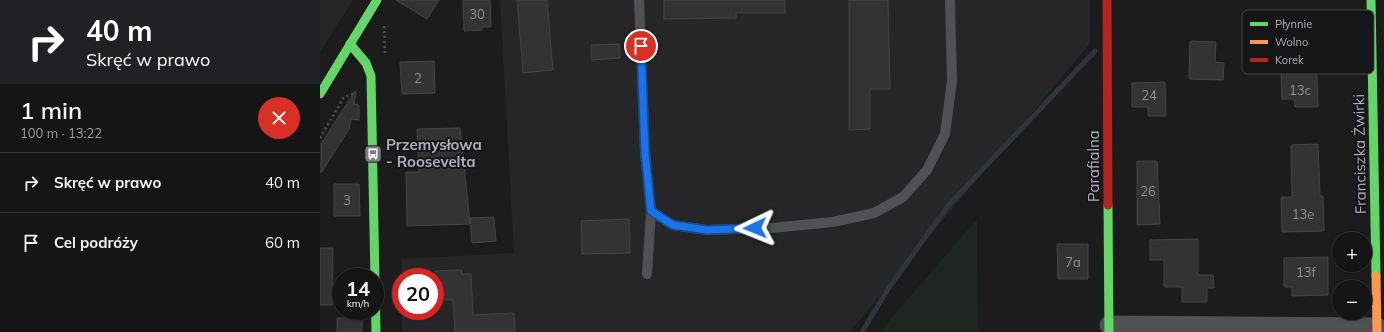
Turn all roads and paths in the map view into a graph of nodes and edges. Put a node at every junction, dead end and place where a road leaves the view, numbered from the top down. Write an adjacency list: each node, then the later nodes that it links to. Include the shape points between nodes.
1 (377, 0): 8 (street)
2 (639, 0): 14 (lane, via 645,153)
3 (950, 0): 14 (lane, via 952,81 945,134 927,170 903,197 874,213 833,222 771,228 707,230 673,225)
4 (1107, 0): 16 (street, Parafialna)
5 (1371, 0): 6 (street, Franciszka Żwirki)
6 (1371, 10)
7 (385, 20): 9 (path)
8 (350, 44): 11 (street); 18 (street, via 366,63 371,76)
9 (385, 61)
10 (1372, 74): 17 (street, Franciszka Żwirki)
11 (320, 94)
12 (356, 95): 13 (path, via 344,97)
13 (320, 138)
14 (651, 211): 15 (lane)
15 (647, 274)
16 (1109, 329): 17 (street)
17 (1377, 329)
18 (376, 332)

